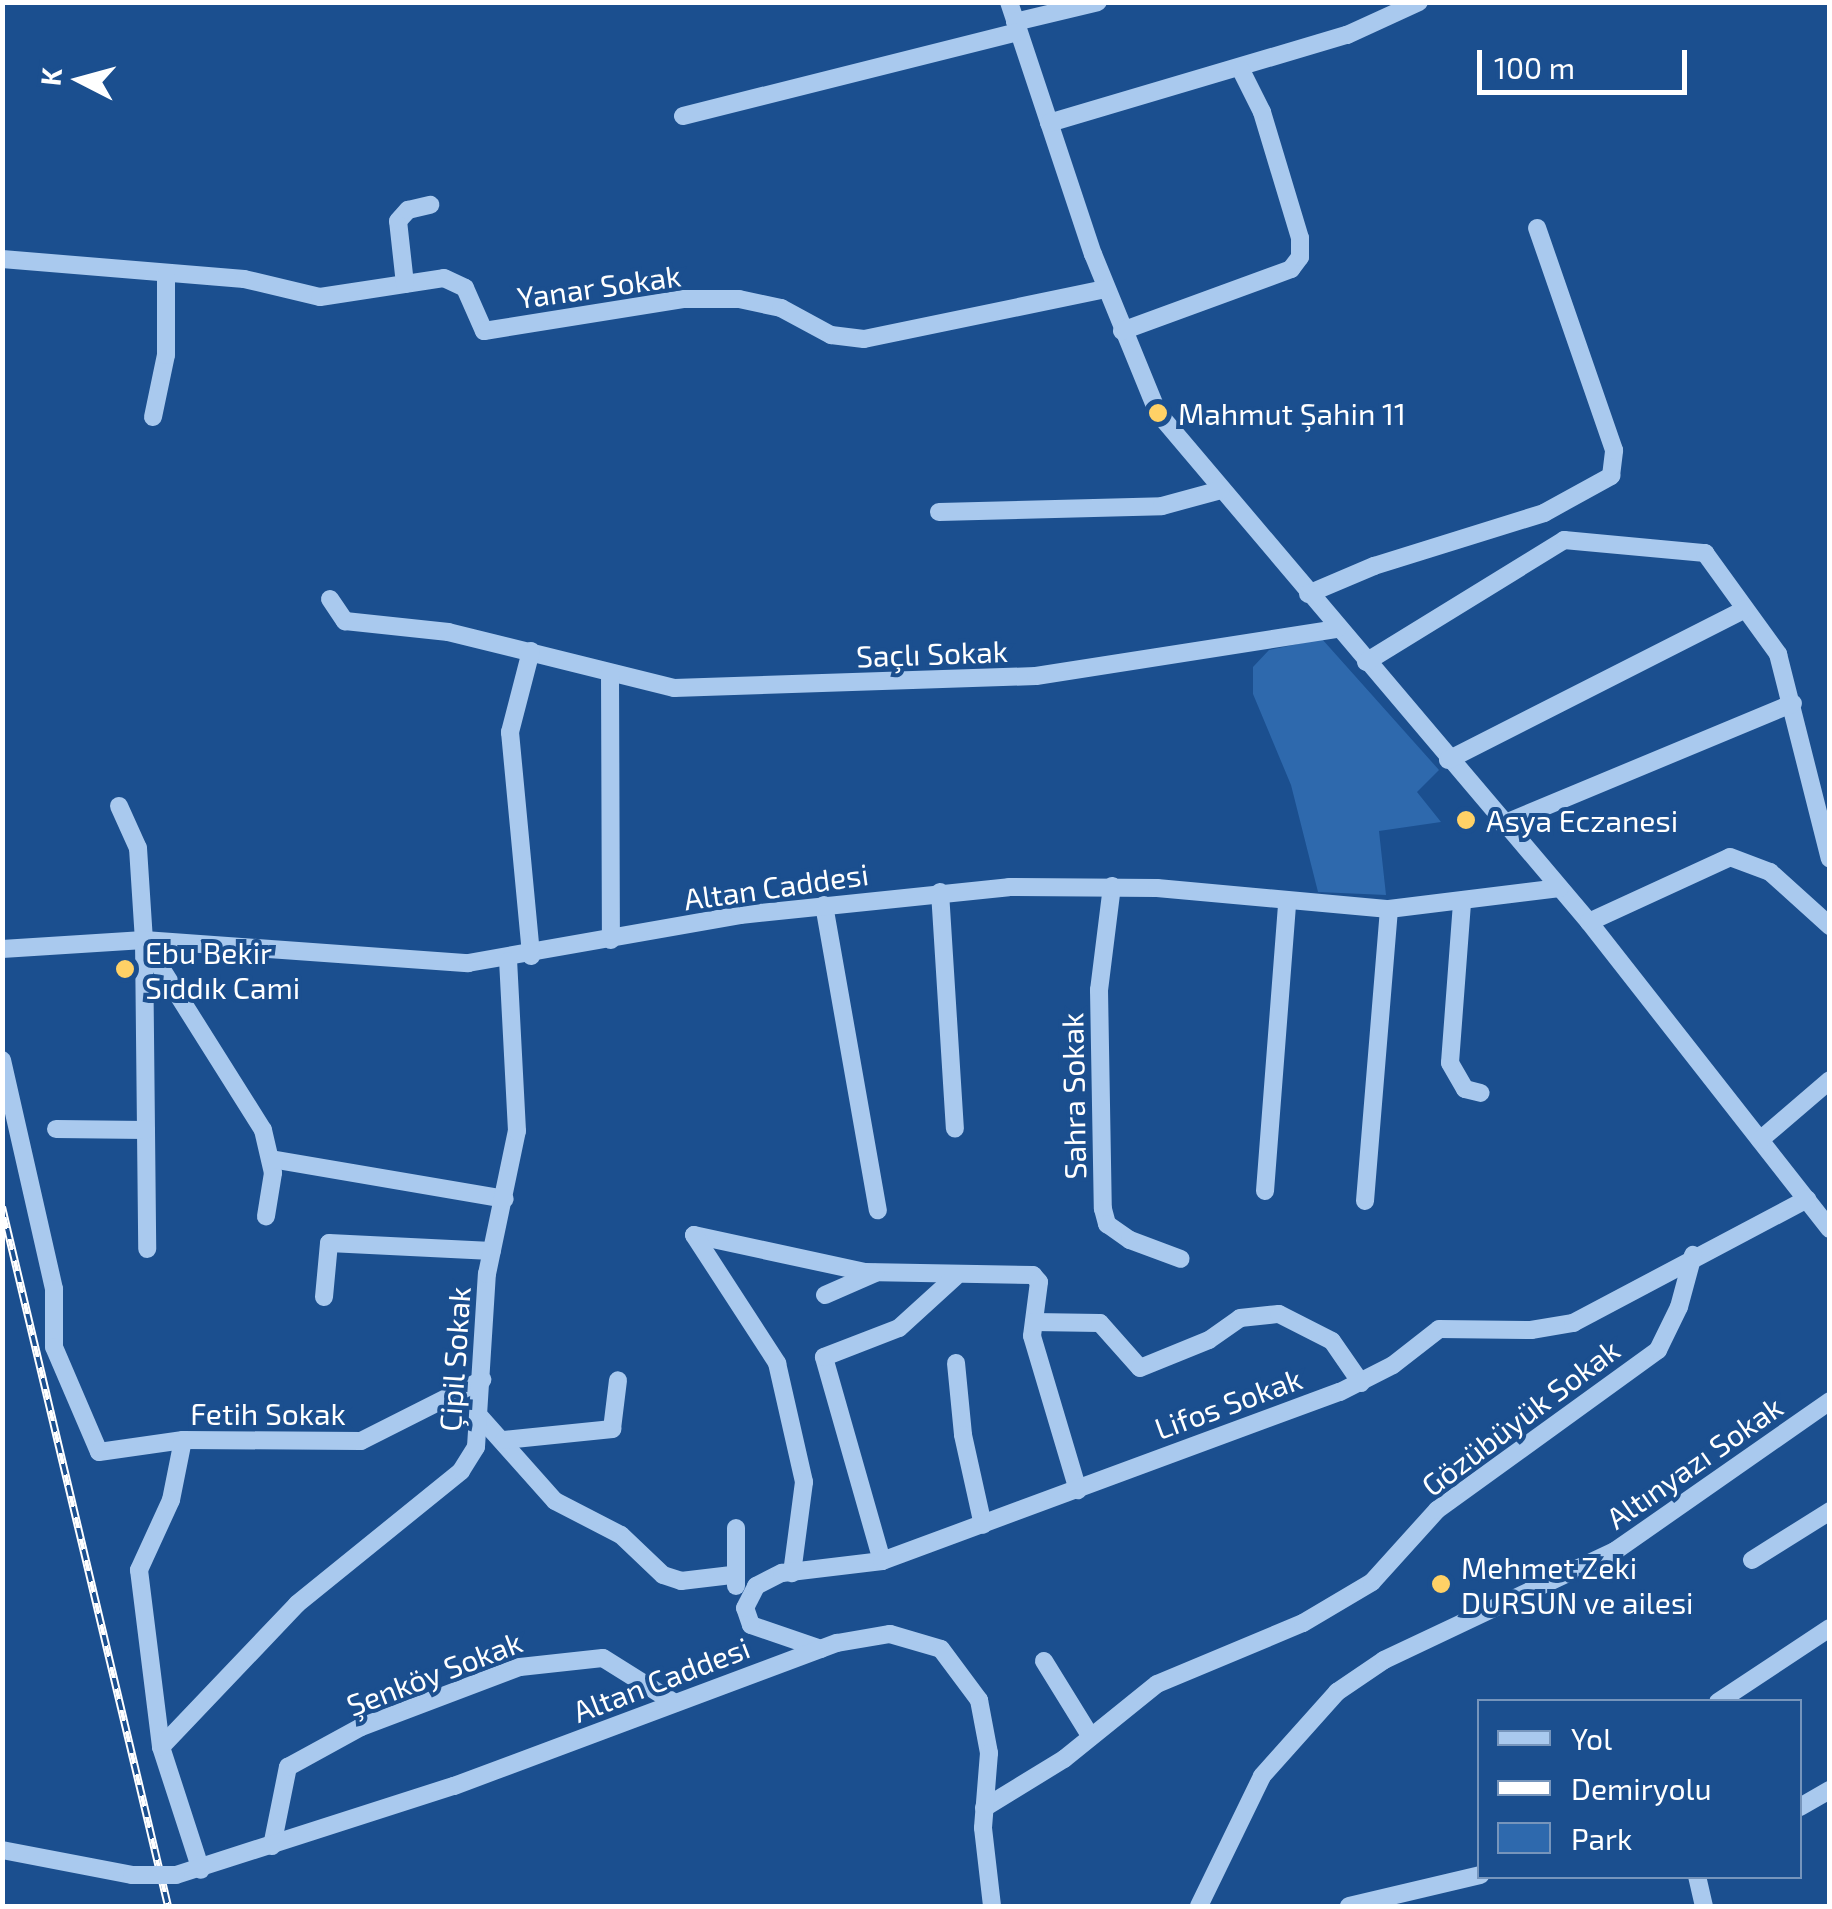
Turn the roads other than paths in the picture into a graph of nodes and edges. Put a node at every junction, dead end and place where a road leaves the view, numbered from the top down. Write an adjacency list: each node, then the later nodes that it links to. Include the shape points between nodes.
1 (1009, 2): 4 (street)
2 (1098, 2): 4 (street)
3 (1418, 2): 5 (street, via 1347,35)
4 (1016, 27): 6 (street); 7 (street)
5 (1241, 70): 7 (street); 14 (street, via 1262,112 1302,244 1300,257 1291,269)
6 (683, 116)
7 (1049, 124): 13 (street)
8 (430, 205): 12 (street, via 408,210 398,221)
9 (1537, 228): 18 (street, via 1614,450 1611,476 1544,512)
10 (2, 259): 11 (street, Yanar Sokak)
11 (166, 276): 12 (street, Yanar Sokak, via 244,279 320,297); 15 (street, via 166,354)
12 (405, 284): 13 (street, Yanar Sokak, via 436,277 456,281 484,331 684,299 739,299 781,308 820,331 853,340)
13 (1106, 289): 14 (street)
14 (1122, 332): 16 (street, via 1158,412)
15 (153, 417)
16 (1221, 490): 17 (street, via 1162,506); 18 (street)
17 (939, 512)
18 (1308, 594): 21 (street)
19 (330, 599): 22 (street, Saçlı Sokak, via 345,621 413,626)
20 (1745, 609): 23 (street, via 1706,553 1564,540); 25 (street, via 1778,654); 26 (street)
21 (1336, 629): 23 (street); 24 (street, Saçlı Sokak, via 1134,665 989,679 674,688)
22 (531, 651): 24 (street, Saçlı Sokak); 42 (street, via 510,732)
23 (1366, 662): 26 (street)
24 (610, 673): 40 (street)
25 (1793, 703): 28 (street); 29 (street)
26 (1448, 760): 28 (street)
27 (119, 806): 39 (street, via 138,848)
28 (1504, 824): 31 (street)
29 (1830, 858)
30 (1112, 886): 32 (street, Altan Caddesi); 33 (street, Altan Caddesi); 62 (street, Sahra Sokak, via 1100,990 1104,1215 1130,1240)
31 (1560, 888): 34 (street, Altan Caddesi); 37 (street)
32 (940, 892): 35 (street, Altan Caddesi); 47 (street)
33 (1287, 904): 36 (street, Altan Caddesi); 52 (street)
34 (1462, 904): 36 (street, Altan Caddesi); 46 (street, via 1450,1063 1465,1089)
35 (824, 905): 40 (street, Altan Caddesi); 56 (street)
36 (1389, 908): 55 (street)
37 (1589, 922): 38 (street, via 1730,857 1770,872); 50 (street)
38 (1830, 926)
39 (144, 940): 41 (street, Altan Caddesi); 43 (street, Altan Caddesi, via 382,962); 49 (street); 51 (street, via 256,1117)
40 (611, 940): 42 (street, Altan Caddesi)
41 (2, 948)
42 (531, 956): 43 (street, Altan Caddesi)
43 (508, 961): 53 (street, Çipil Sokak, via 518,1102)
44 (2, 1060): 74 (street, Fetih Sokak, via 54,1289 54,1347 99,1452)
45 (1830, 1080): 50 (street)
46 (1481, 1093)
47 (955, 1128)
48 (56, 1129): 49 (street)
49 (146, 1130): 59 (street)
50 (1760, 1140): 54 (street)
51 (271, 1159): 53 (street); 57 (street)
52 (1265, 1190)
53 (506, 1199): 60 (street, Çipil Sokak)
54 (1806, 1199): 58 (street); 61 (street, Lifos Sokak)
55 (1365, 1201)
56 (878, 1210)
57 (266, 1216)
58 (1829, 1227)
59 (147, 1248)
60 (492, 1250): 66 (street, via 330,1242); 69 (street, Çipil Sokak)
61 (1693, 1256): 71 (street, Lifos Sokak, via 1559,1327 1439,1329); 90 (street, Gözübüyük Sokak, via 1658,1350 1436,1510 1372,1582 1303,1624 1157,1684)
62 (1181, 1259)
63 (876, 1273): 64 (street); 65 (street); 82 (street, via 694,1235 777,1363 804,1482)
64 (954, 1277): 67 (street, via 1033,1275 1039,1282); 81 (street, via 899,1328 824,1358)
65 (825, 1295)
66 (324, 1297)
67 (1034, 1322): 71 (street, via 1100,1323 1140,1368 1209,1340 1240,1318 1279,1314 1332,1341); 76 (street, via 1032,1336)
68 (956, 1363): 78 (street)
69 (482, 1380): 73 (street, Çipil Sokak); 74 (street, Fetih Sokak, via 361,1441)
70 (618, 1380): 75 (street, via 612,1429)
71 (1361, 1383): 76 (street, Lifos Sokak)
72 (1830, 1402): 101 (street, Altınyazı Sokak, via 1615,1551 1384,1660 1337,1692 1262,1776)
73 (481, 1418): 75 (street); 91 (street, Çipil Sokak, via 476,1448 461,1470 296,1604)
74 (183, 1440): 91 (street, via 168,1510 139,1570)
75 (504, 1440): 83 (street, via 555,1501 621,1535 663,1575 682,1581)
76 (1078, 1490): 78 (street, Lifos Sokak)
77 (1830, 1510): 80 (street)
78 (983, 1525): 81 (street, Lifos Sokak)
79 (736, 1528): 83 (street)
80 (1752, 1560)
81 (882, 1561): 82 (street, Lifos Sokak)
82 (792, 1573): 84 (street, Lifos Sokak, via 756,1586)
83 (732, 1575): 84 (street)
84 (746, 1614): 86 (street, via 756,1629)
85 (1830, 1628): 88 (street)
86 (820, 1648): 89 (street, Altan Caddesi); 94 (street, Altan Caddesi, via 890,1634 941,1648 982,1708 989,1753)
87 (1044, 1662): 90 (street)
88 (1723, 1699)
89 (675, 1703): 95 (street, Altan Caddesi); 95 (street, Şenköy Sokak, via 603,1658 520,1667 361,1726 288,1767)
90 (1091, 1737): 94 (street, Gözübüyük Sokak)
91 (161, 1746): 97 (street)
92 (1830, 1790): 93 (street)
93 (1802, 1806)
94 (984, 1808): 100 (street, Altan Caddesi)
95 (272, 1846): 97 (street, Altan Caddesi)
96 (2, 1850): 97 (street, Altan Caddesi, bridge, via 132,1875)
97 (201, 1870)
98 (1477, 1876): 102 (street)
99 (1699, 1879): 103 (street)
100 (992, 1906)
101 (1199, 1906)
102 (1349, 1906)
103 (1704, 1906)

